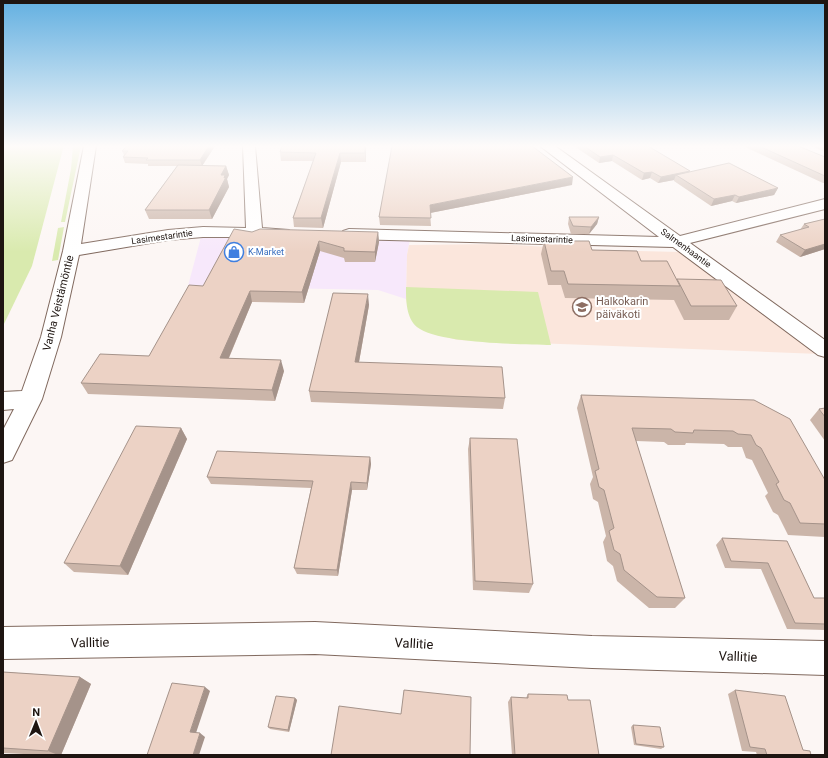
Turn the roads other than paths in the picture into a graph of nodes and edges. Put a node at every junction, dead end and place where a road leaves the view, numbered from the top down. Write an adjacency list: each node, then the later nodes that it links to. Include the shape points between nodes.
1 (84, 181): 9 (street, Vanha Veistämöntie)
2 (251, 181): 6 (street)
3 (594, 181): 8 (street, Salmenhaantie)
4 (825, 204): 8 (street, Lasimestarintie)
5 (299, 233): 6 (street, Lasimestarintie)
6 (254, 234): 9 (street, Lasimestarintie, via 203,232 168,235)
7 (336, 234): 8 (street, Lasimestarintie)
8 (676, 242): 10 (street, Salmenhaantie)
9 (71, 251): 11 (street, Vanha Veistämöntie, via 51,337)
10 (825, 350)
11 (31, 399): 12 (street); 13 (street, Vanha Veistämöntie)
12 (3, 402)
13 (3, 453)
14 (3, 643): 15 (street, Vallitie, via 315,638 592,652)
15 (825, 658)

